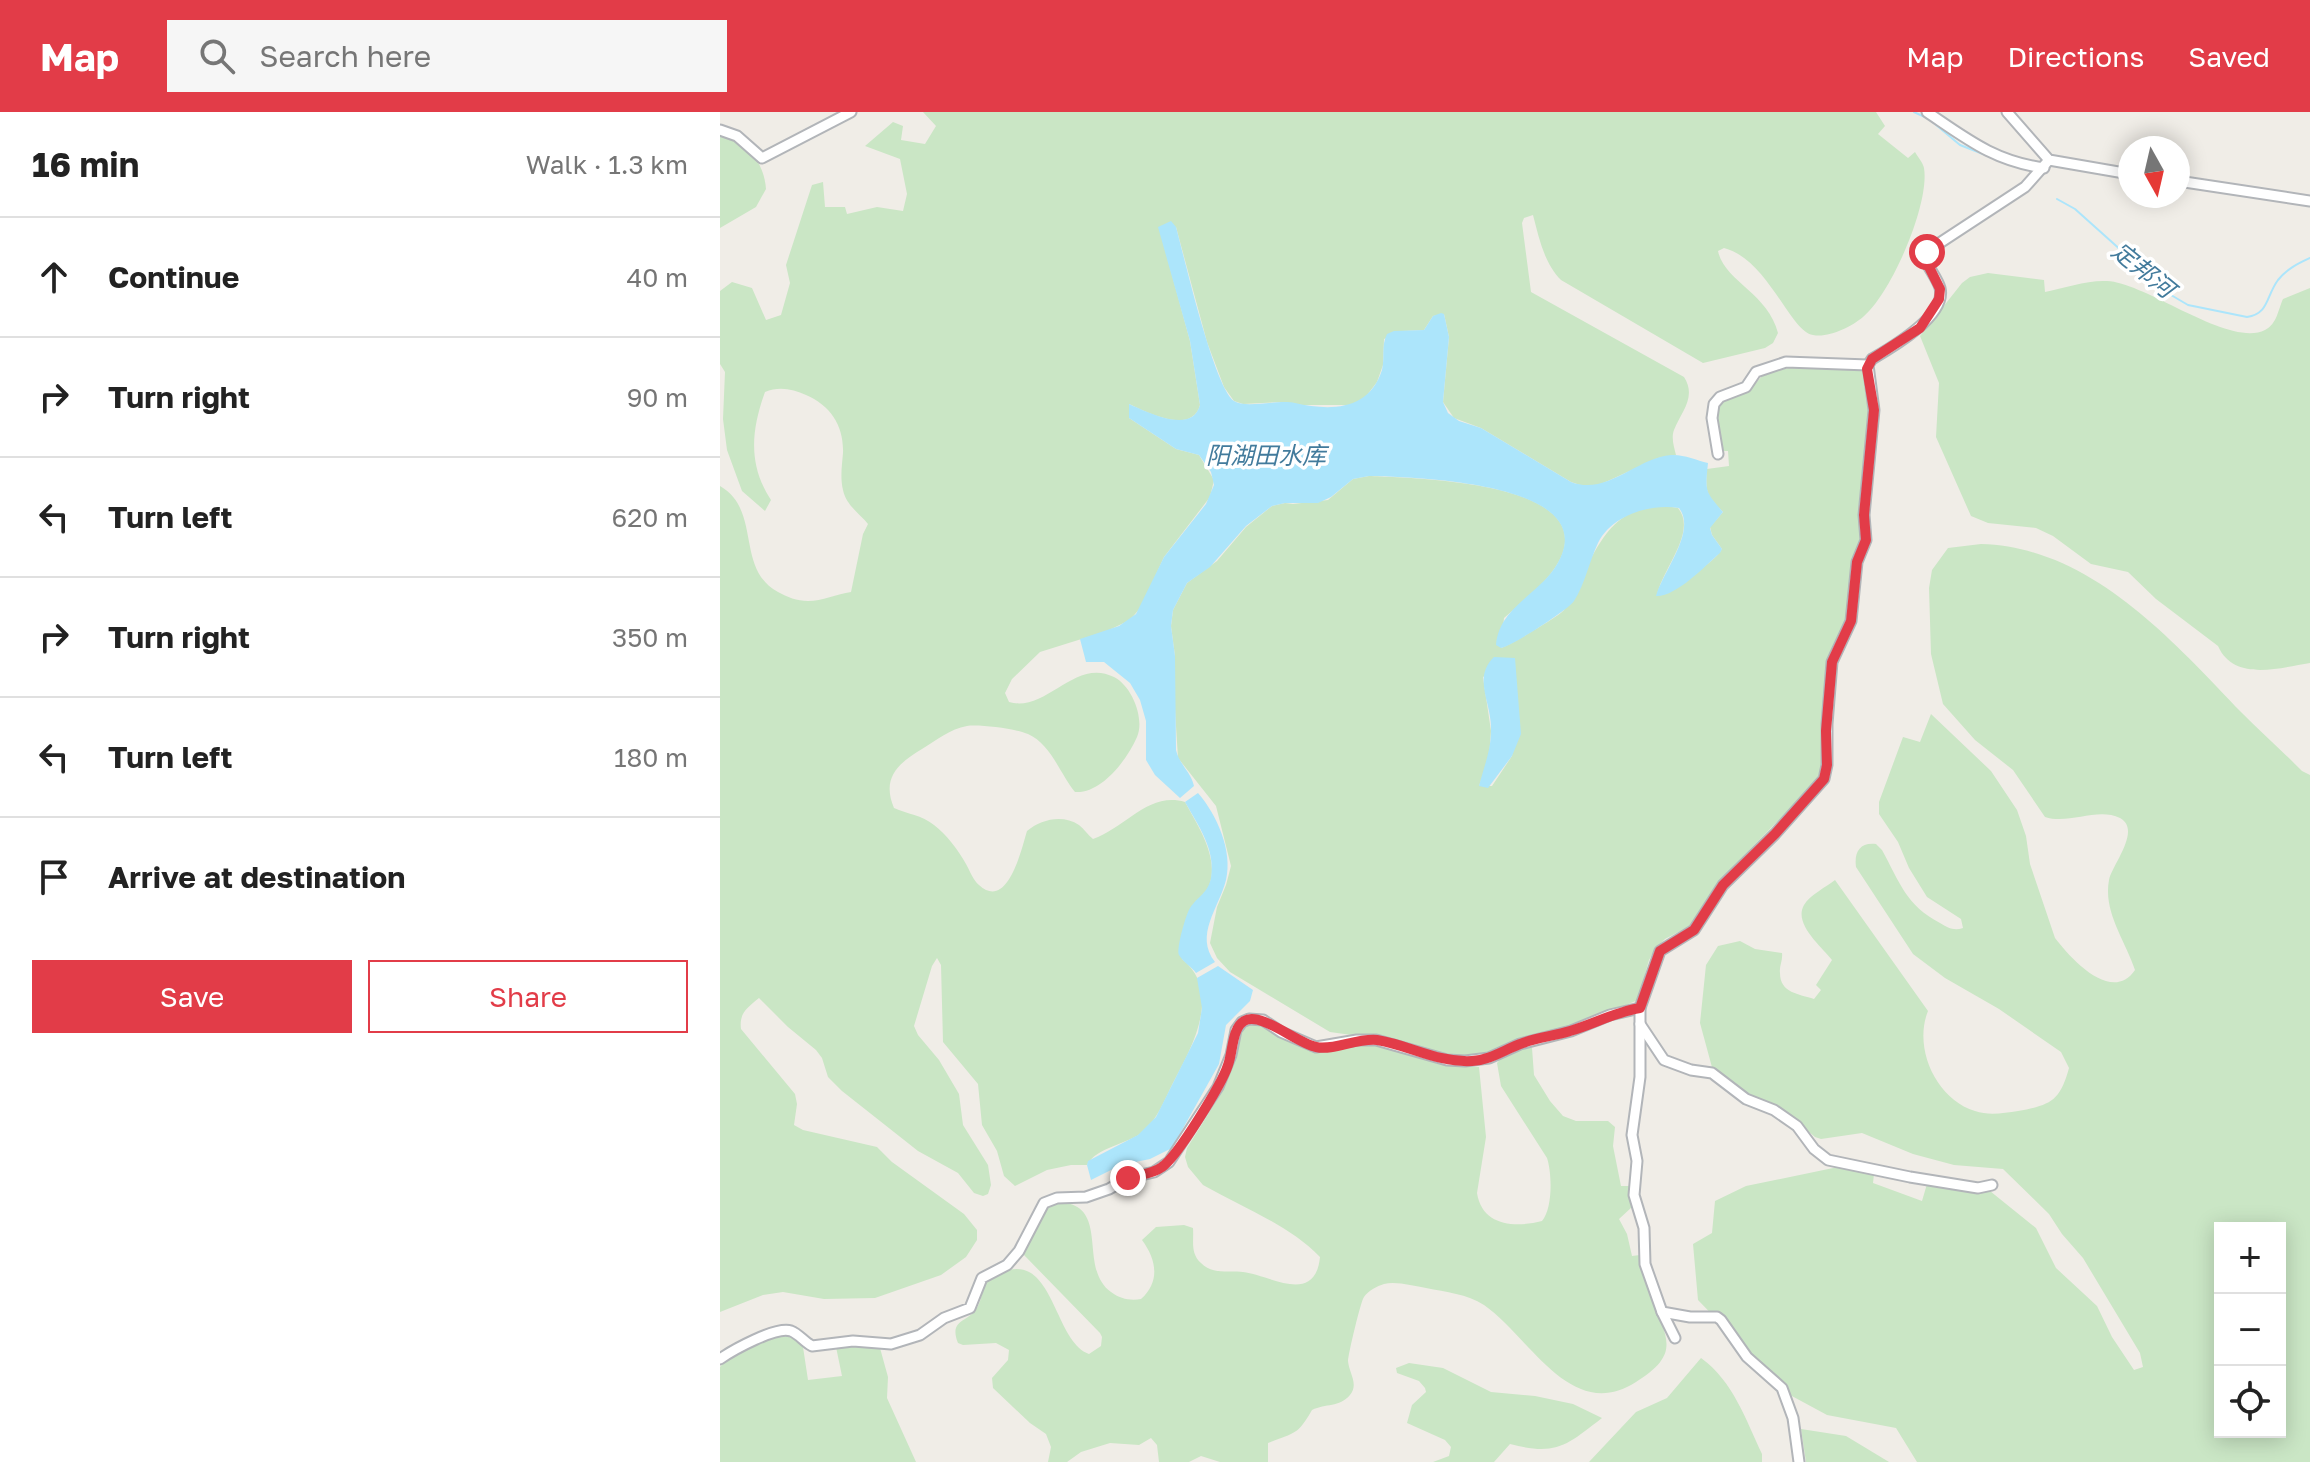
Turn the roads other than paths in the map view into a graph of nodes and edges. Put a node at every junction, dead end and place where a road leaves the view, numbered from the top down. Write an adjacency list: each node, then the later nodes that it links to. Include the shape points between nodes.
1 (851, 112): 4 (street, via 762,158 737,136)
2 (1927, 112): 5 (street, via 1990,154 2020,165)
3 (2007, 112): 5 (street)
4 (720, 130)
5 (2046, 164): 6 (street); 9 (street, via 2025,187 1927,252 1939,299 1914,334)
6 (2118, 173)
7 (2190, 183): 8 (street)
8 (2310, 201)
9 (1868, 365): 10 (street, via 1789,362 1756,372 1746,387 1714,404); 11 (street, via 1874,410 1866,540 1857,562 1851,621 1832,662 1826,772 1811,795 1723,885 1694,930 1660,951)
10 (1718, 454)
11 (1640, 1008): 12 (street); 16 (street, via 1474,1061 1447,1060 1376,1040 1316,1047 1263,1020 1249,1019 1236,1030 1218,1087 1169,1162 1086,1197 1044,1203 1019,1251 1007,1265 982,1278 970,1308 891,1344 812,1346 782,1330)
12 (1639, 1023): 13 (street, via 1664,1060 1712,1073 1746,1099 1774,1110 1828,1160 1978,1188); 14 (street, via 1634,1195 1644,1228 1645,1264)
13 (1992, 1185)
14 (1662, 1312): 15 (street); 17 (street, via 1721,1320 1747,1357 1782,1388 1793,1418)
15 (1675, 1338)
16 (720, 1359)
17 (1799, 1462)

